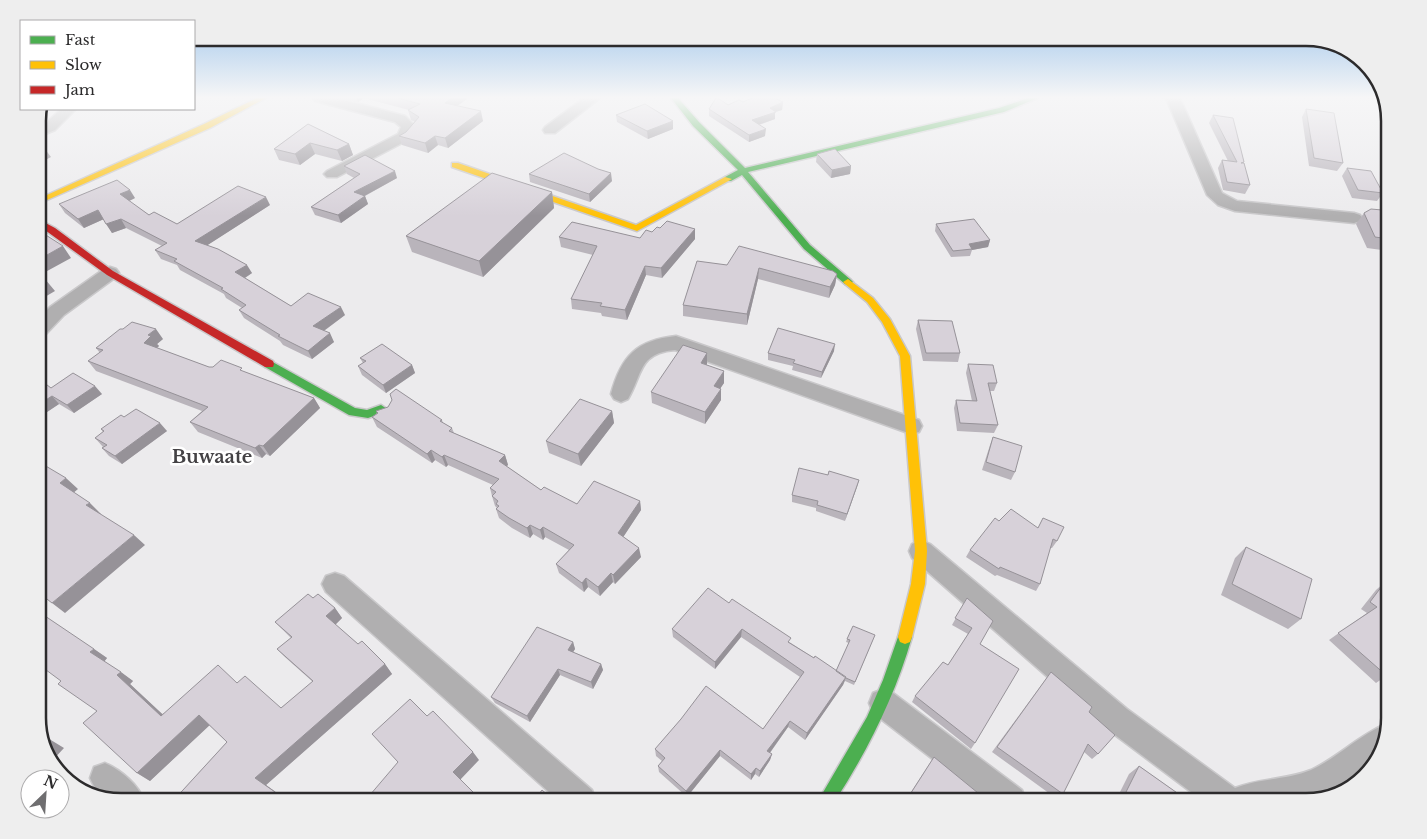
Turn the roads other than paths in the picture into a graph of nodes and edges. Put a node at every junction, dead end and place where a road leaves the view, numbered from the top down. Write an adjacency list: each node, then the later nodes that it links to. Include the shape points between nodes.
1 (186, 137): 9 (street, via 95,174)
2 (403, 137): 8 (street)
3 (709, 137): 7 (street)
4 (886, 137): 7 (street)
5 (1190, 137): 10 (street, via 1215,195 1224,202 1235,206)
6 (455, 165): 7 (street, via 638,228)
7 (743, 171): 16 (street, via 807,247 870,300 886,321 905,356)
8 (332, 174)
9 (46, 198)
10 (1354, 218)
11 (46, 227): 12 (street)
12 (110, 273): 13 (street); 15 (street, via 354,412 368,414)
13 (46, 322)
14 (621, 394): 16 (street, via 624,379 638,358 657,344 676,343)
15 (381, 409)
16 (911, 426): 17 (street)
17 (921, 551): 19 (street, via 910,622); 26 (street, via 1117,719)
18 (335, 584): 23 (street)
19 (883, 703): 24 (street); 25 (street)
20 (1376, 745): 27 (street, via 1345,768 1312,785)
21 (105, 778): 22 (street)
22 (120, 793)
23 (571, 793)
24 (832, 793)
25 (999, 793)
26 (1215, 793)
27 (1278, 793)

